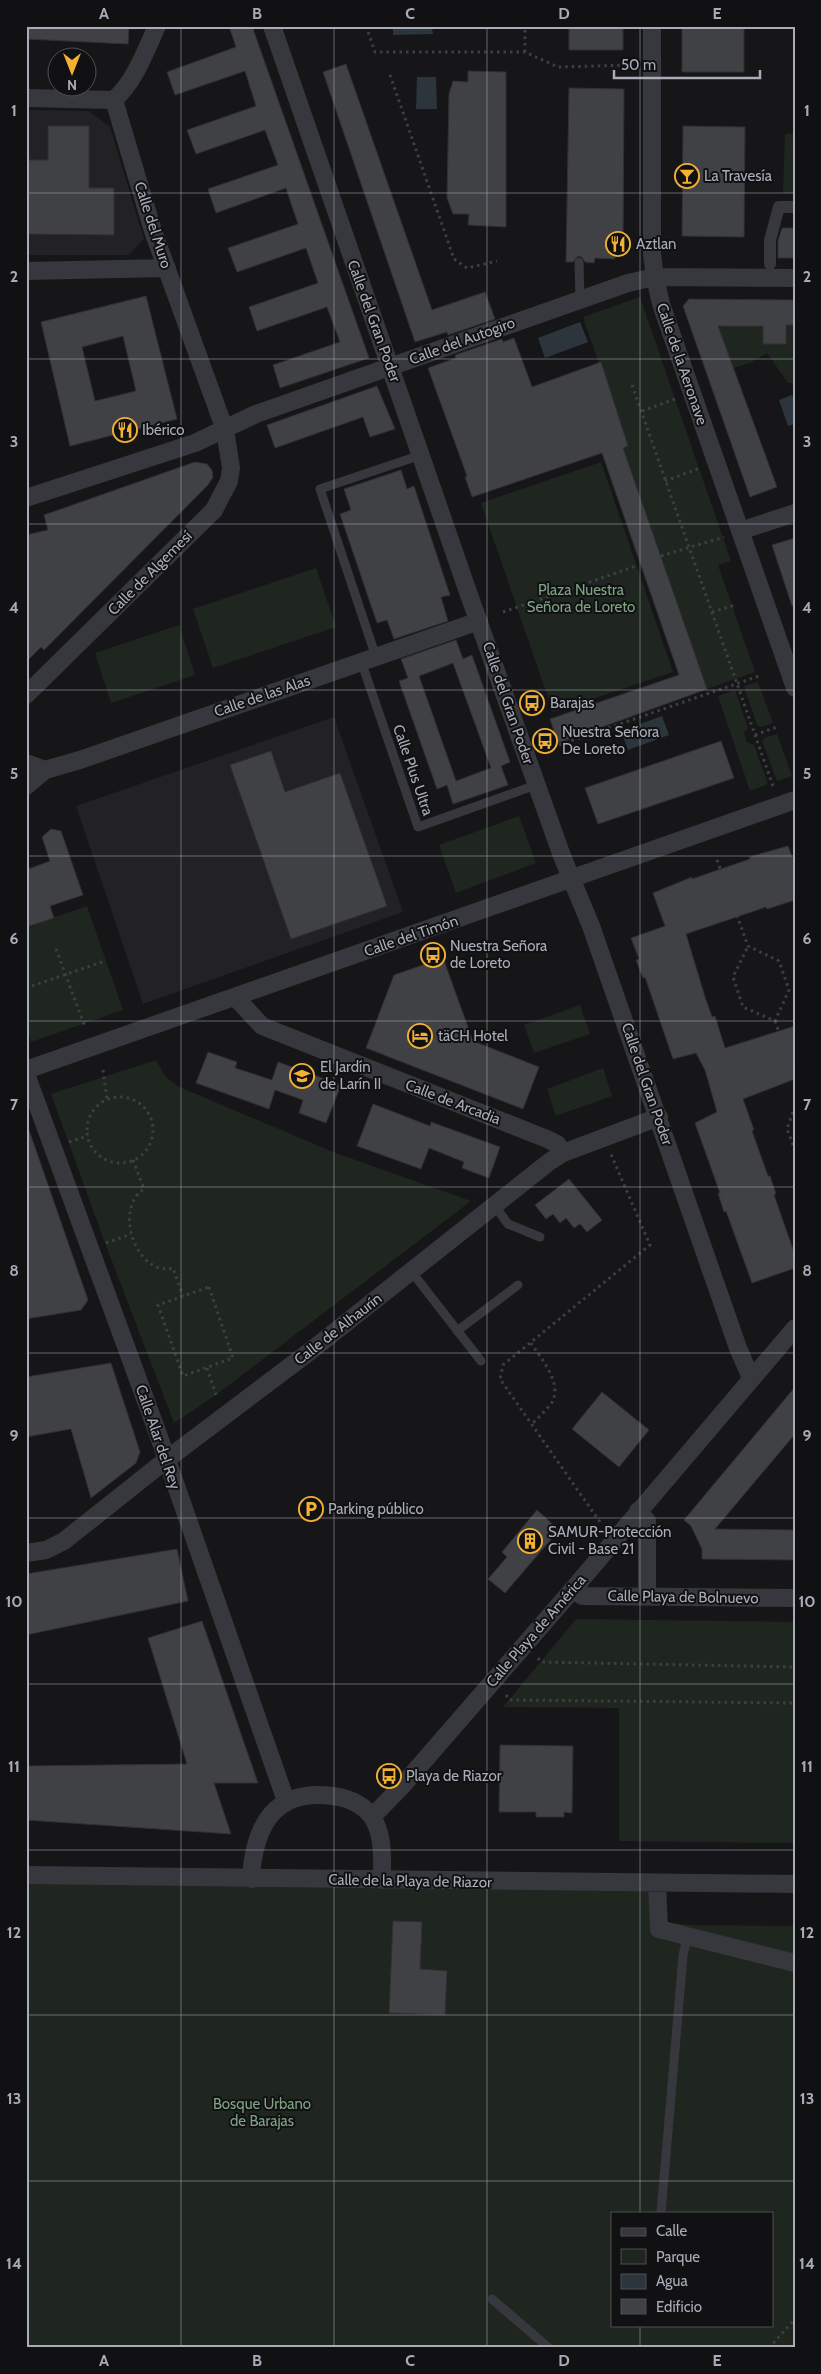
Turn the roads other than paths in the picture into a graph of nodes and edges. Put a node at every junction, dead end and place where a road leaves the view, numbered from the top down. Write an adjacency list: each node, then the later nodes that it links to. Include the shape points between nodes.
1 (157, 26): 5 (street, via 133,76)
2 (272, 26): 14 (street, Calle del Gran Poder)
3 (652, 26): 11 (street, Calle de la Aeronave)
4 (26, 98): 5 (street)
5 (114, 100): 9 (street, Calle del Muro)
6 (795, 207): 8 (street, via 779,207 770,240)
7 (579, 262): 13 (lane)
8 (770, 264)
9 (167, 268): 10 (street); 15 (street, Calle del Muro)
10 (26, 272)
11 (654, 278): 12 (street, Calle del Autogiro); 13 (street, Calle del Autogiro); 19 (street, Calle de la Aeronave)
12 (795, 278)
13 (580, 299): 14 (street, Calle del Autogiro)
14 (390, 366): 15 (street, Calle del Autogiro, via 256,414); 16 (street, Calle del Gran Poder)
15 (225, 430): 17 (street, Calle del Autogiro, via 195,443); 23 (street, Calle de Algemesí, via 231,468 229,481 214,510)
16 (421, 455): 20 (street, Calle del Gran Poder); 21 (lane, Calle Plus Ultra, via 320,489)
17 (26, 498)
18 (795, 513): 19 (street)
19 (732, 534): 22 (street, Calle de la Aeronave)
20 (479, 620): 21 (street, Calle de las Alas); 26 (street, Calle del Gran Poder)
21 (369, 659): 25 (street, Calle de las Alas); 26 (lane, Calle Plus Ultra, via 418,827)
22 (795, 688)
23 (26, 695)
24 (26, 763): 25 (street)
25 (45, 770): 27 (street)
26 (536, 785): 29 (street, Calle del Gran Poder)
27 (26, 786)
28 (795, 800): 29 (street, Calle del Timón)
29 (571, 879): 30 (street, Calle del Timón); 33 (street, Calle del Gran Poder, via 591,926)
30 (236, 998): 31 (street, Calle del Timón); 34 (street, Calle de Arcadia, via 262,1026 547,1139 557,1144)
31 (26, 1070)
32 (26, 1074): 43 (street, Calle Alar del Rey)
33 (658, 1117): 34 (street, Calle de Alhaurín); 42 (street, Calle del Gran Poder)
34 (563, 1153): 35 (street, Calle de Alhaurín)
35 (495, 1206): 36 (lane, via 508,1224); 37 (street, Calle de Alhaurín)
36 (540, 1237)
37 (411, 1271): 40 (lane); 43 (street, Calle de Alhaurín)
38 (518, 1285): 40 (lane)
39 (795, 1328): 42 (street, Calle Playa de América)
40 (457, 1331): 41 (lane)
41 (481, 1361)
42 (750, 1378): 44 (street, Calle Playa de América)
43 (166, 1460): 45 (street, Calle de Alhaurín, via 64,1541 46,1550); 49 (street, Calle Alar del Rey)
44 (638, 1512): 46 (street, Calle Playa de América); 47 (street, via 647,1521)
45 (26, 1553)
46 (574, 1588): 47 (street, Calle Playa de Bolnuevo, via 582,1596); 50 (street, Calle Playa de América)
47 (647, 1597): 48 (street, Calle Playa de Bolnuevo)
48 (795, 1598)
49 (286, 1801): 50 (street, via 316,1795 344,1798 360,1805); 52 (street, via 266,1820 257,1837)
50 (372, 1817): 53 (street, via 379,1835)
51 (26, 1875): 52 (street, Calle de la Playa de Riazor)
52 (251, 1878): 53 (street, Calle de la Playa de Riazor)
53 (382, 1880): 54 (street, Calle de la Playa de Riazor)
54 (656, 1883): 55 (street, Calle de la Playa de Riazor); 56 (street, via 658,1929)
55 (795, 1884)
56 (687, 1937): 57 (street); 58 (lane)
57 (795, 1963)
58 (661, 2212)
59 (492, 2299): 60 (lane)
60 (549, 2348)

